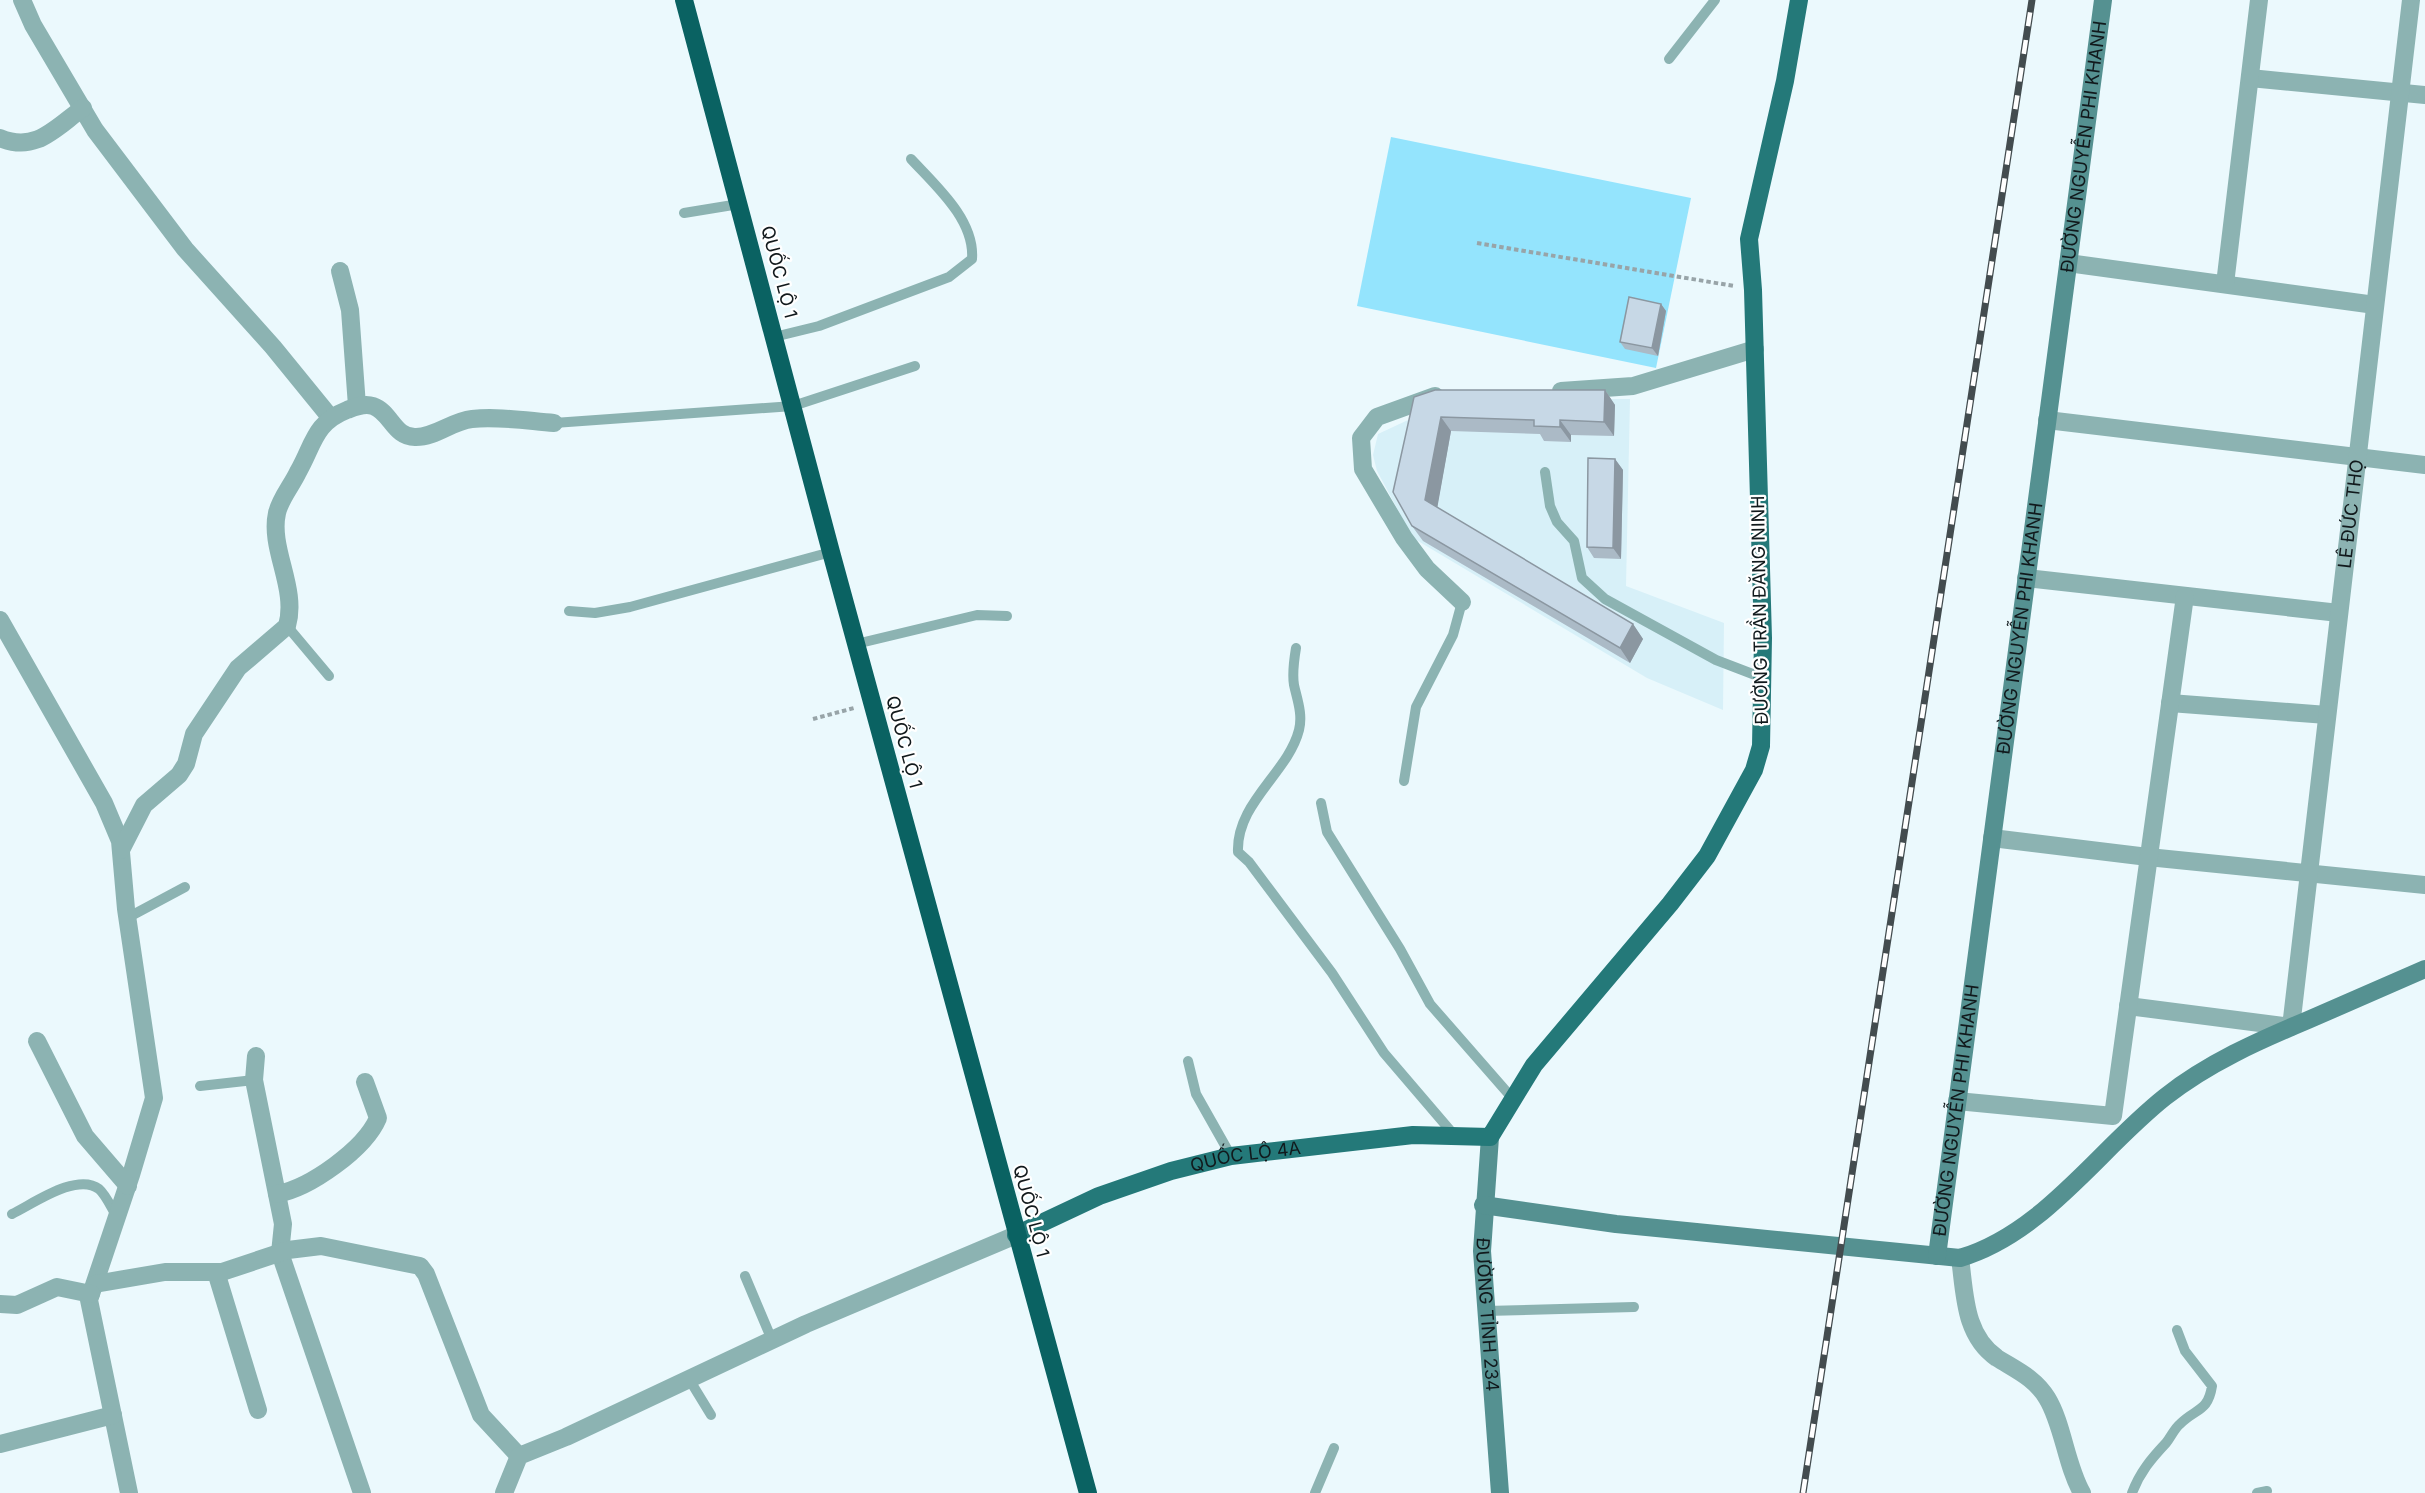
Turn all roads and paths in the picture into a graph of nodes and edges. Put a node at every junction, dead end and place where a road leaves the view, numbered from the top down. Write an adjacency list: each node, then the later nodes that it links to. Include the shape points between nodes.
1 (22, 0): 12 (street, via 33,26)
2 (684, 0): 15 (highway, QUỐC LỘ 1)
3 (1715, 0): 8 (lane)
4 (1799, 0): 21 (main road, ĐƯỜNG TRẦN ĐĂNG NINH, via 1749,239)
5 (2103, 0): 18 (street, ĐƯỜNG NGUYỄN PHI KHANH)
6 (2259, 0): 9 (street)
7 (2411, 0): 10 (street, LÊ ĐỨC THỌ)
8 (1669, 59)
9 (2250, 78): 10 (street); 20 (street)
10 (2400, 91): 11 (street); 22 (street, LÊ ĐỨC THỌ)
11 (2425, 95)
12 (83, 108): 13 (street, via 34,142 17,145); 30 (street, via 95,130 185,249)
13 (0, 138)
14 (911, 159): 23 (lane, via 951,203 973,243 972,260 949,277 819,326)
15 (739, 204): 16 (lane); 23 (highway, QUỐC LỘ 1)
16 (684, 213)
17 (1477, 243): 21 (path)
18 (2068, 263): 20 (street); 31 (street, ĐƯỜNG NGUYỄN PHI KHANH)
19 (339, 272): 28 (street, via 351,310)
20 (2225, 284): 22 (street)
21 (1753, 290): 24 (main road, ĐƯỜNG TRẦN ĐĂNG NINH)
22 (2375, 304): 33 (street, LÊ ĐỨC THỌ)
23 (774, 337): 29 (highway, QUỐC LỘ 1)
24 (1755, 349): 26 (street, via 1633,386); 48 (main road, ĐƯỜNG TRẦN ĐĂNG NINH)
25 (915, 366): 29 (lane)
26 (1546, 392)
27 (1455, 393): 39 (street, via 1444,393 1377,417 1361,438 1363,469 1404,538 1427,569)
28 (357, 406): 30 (street); 32 (street, via 376,407 398,432 412,438 428,436 470,418)
29 (793, 406): 32 (lane); 36 (highway, QUỐC LỘ 1)
30 (330, 417): 44 (street, via 317,432 276,513 289,597)
31 (2048, 420): 33 (street); 37 (street, ĐƯỜNG NGUYỄN PHI KHANH)
32 (554, 423)
33 (2357, 459): 34 (street); 41 (street, LÊ ĐỨC THỌ)
34 (2425, 465)
35 (1545, 472): 48 (lane, via 1550,506 1557,522 1574,541 1582,578 1605,599 1716,660)
36 (831, 552): 40 (lane, via 630,607 595,613); 45 (highway, QUỐC LỘ 1)
37 (2026, 578): 38 (street); 55 (street, ĐƯỜNG NGUYỄN PHI KHANH)
38 (2185, 596): 41 (street); 49 (street)
39 (1462, 602): 53 (lane, via 1453,636 1416,707)
40 (569, 611)
41 (2339, 613): 51 (street, LÊ ĐỨC THỌ)
42 (1007, 616): 45 (lane, via 977,615)
43 (0, 620): 56 (street, via 104,803)
44 (287, 626): 47 (lane); 56 (street, via 238,668 194,734 179,775 144,805)
45 (856, 644): 50 (highway, QUỐC LỘ 1)
46 (1296, 648): 73 (lane, via 1294,684 1299,699 1299,730 1248,814 1238,837 1238,852 1250,862 1332,973 1384,1053)
47 (329, 676)
48 (1763, 678): 71 (main road, ĐƯỜNG TRẦN ĐĂNG NINH, via 1761,746 1754,770 1707,856 1534,1065)
49 (2170, 703): 51 (street); 57 (street)
50 (872, 704): 52 (path); 81 (highway, QUỐC LỘ 1)
51 (2327, 715): 58 (street, LÊ ĐỨC THỌ)
52 (813, 719)
53 (1404, 781)
54 (1321, 803): 71 (lane, via 1327,832 1430,1004)
55 (1992, 838): 57 (street); 72 (street, ĐƯỜNG NGUYỄN PHI KHANH)
56 (121, 850): 61 (street)
57 (2148, 857): 58 (street); 63 (street)
58 (2309, 873): 59 (street); 64 (street, LÊ ĐỨC THỌ)
59 (2425, 885)
60 (185, 887): 61 (lane)
61 (127, 918): 76 (street, via 153,1098)
62 (2425, 969): 64 (street)
63 (2128, 1006): 64 (street); 72 (street, via 2113,1116)
64 (2291, 1027): 84 (street, via 2232,1053 2166,1096 2007,1239)
65 (38, 1041): 76 (street, via 86,1136)
66 (256, 1056): 68 (street)
67 (1188, 1061): 75 (lane, via 1196,1094)
68 (254, 1080): 70 (lane); 77 (street)
69 (365, 1082): 77 (street, via 378,1118 374,1128 350,1153 309,1182 294,1191)
70 (200, 1086)
71 (1512, 1099): 74 (main road, ĐƯỜNG TRẦN ĐĂNG NINH)
72 (1957, 1101): 83 (street, ĐƯỜNG NGUYỄN PHI KHANH)
73 (1455, 1136): 74 (main road, QUỐC LỘ 4A); 75 (main road, QUỐC LỘ 4A, via 1413,1135)
74 (1490, 1137): 78 (street, ĐƯỜNG TỈNH 234)
75 (1231, 1156): 81 (main road, QUỐC LỘ 4A, via 1171,1171 1099,1196)
76 (128, 1186): 80 (street)
77 (277, 1194): 82 (street, via 282,1224)
78 (1483, 1205): 83 (street, via 1616,1224); 90 (street, ĐƯỜNG TỈNH 234)
79 (12, 1214): 80 (lane, via 75,1183 99,1189)
80 (118, 1217): 87 (street)
81 (1016, 1235): 92 (street); 103 (highway, QUỐC LỘ 1)
82 (280, 1253): 85 (street); 99 (street, via 321,1246 420,1266 481,1415); 101 (street)
83 (1937, 1256): 84 (street)
84 (1960, 1258): 106 (street, via 1964,1306 1973,1328 1987,1349 2030,1378 2047,1399)
85 (216, 1272): 87 (street, via 165,1272); 94 (street)
86 (746, 1276): 92 (lane)
87 (93, 1289): 88 (street, via 57,1287 18,1305); 95 (street, via 89,1300)
88 (0, 1304)
89 (1634, 1307): 90 (lane)
90 (1486, 1311): 105 (street, ĐƯỜNG TỈNH 234)
91 (2177, 1330): 107 (lane, via 2185,1351 2212,1386 2210,1397 2151,1457)
92 (772, 1340): 93 (street)
93 (689, 1379): 96 (lane); 99 (street)
94 (258, 1410)
95 (113, 1415): 97 (street); 100 (street)
96 (711, 1415)
97 (0, 1444)
98 (1334, 1448): 104 (lane)
99 (519, 1456): 102 (street)
100 (129, 1493)
101 (362, 1493)
102 (504, 1493)
103 (1088, 1493)
104 (1315, 1493)
105 (1500, 1493)
106 (2082, 1493)
107 (2132, 1493)

